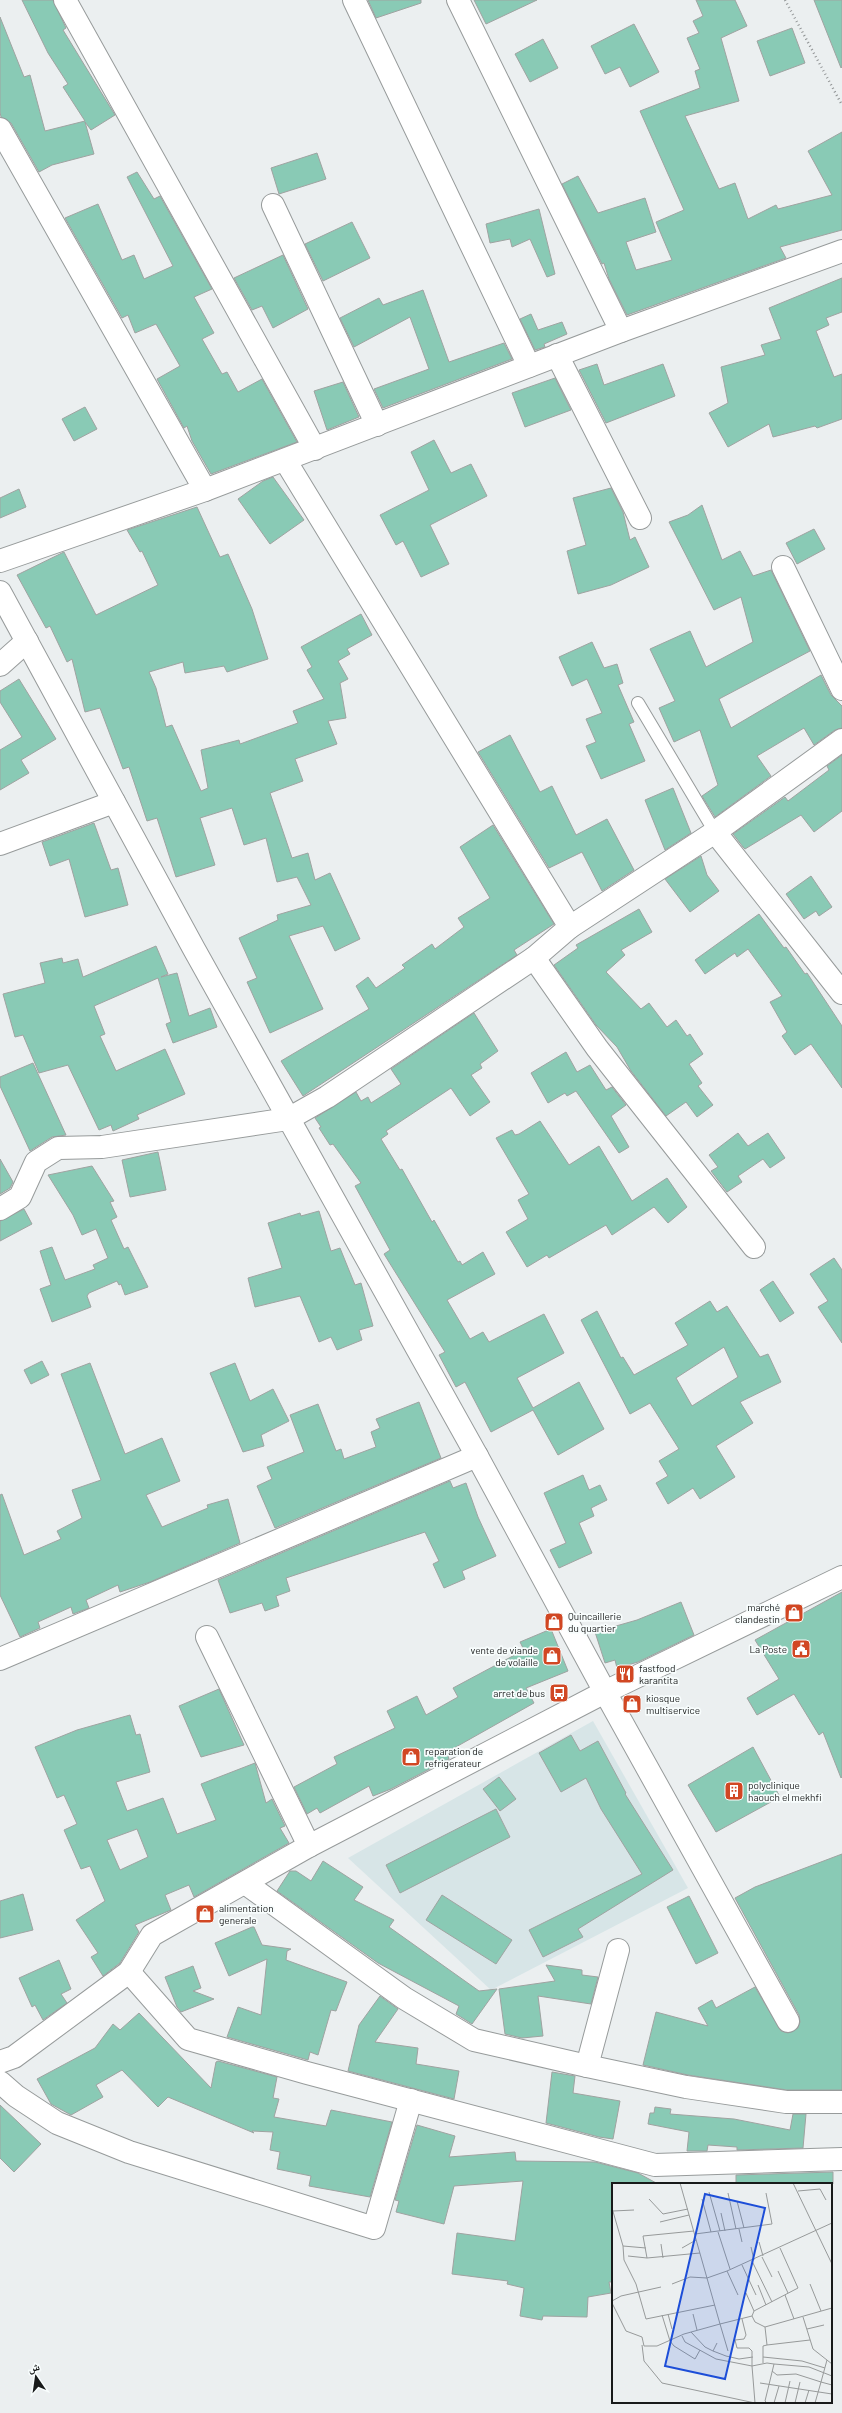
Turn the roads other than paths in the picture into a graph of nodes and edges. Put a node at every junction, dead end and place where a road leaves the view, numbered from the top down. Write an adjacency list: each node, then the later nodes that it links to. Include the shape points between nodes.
1 (65, 0): 11 (street)
2 (354, 0): 9 (street)
3 (458, 0): 7 (street)
4 (0, 129): 13 (street)
5 (273, 205): 10 (street)
6 (842, 251): 7 (street)
7 (621, 330): 8 (street)
8 (557, 355): 9 (street); 14 (street)
9 (530, 366): 10 (street)
10 (377, 425): 11 (street)
11 (315, 449): 12 (street)
12 (285, 460): 13 (street); 26 (street)
13 (206, 490): 15 (street)
14 (640, 518)
15 (0, 561)
16 (783, 567): 20 (street)
17 (0, 592): 18 (street)
18 (27, 641): 19 (street); 23 (street)
19 (0, 665)
20 (842, 690)
21 (638, 703): 24 (lane)
22 (842, 740): 24 (street)
23 (114, 802): 25 (street); 29 (street)
24 (715, 832): 26 (street); 28 (street)
25 (0, 844)
26 (570, 927): 27 (street)
27 (534, 958): 29 (street, via 327,1097); 31 (street, via 597,1048)
28 (842, 993)
29 (288, 1119): 30 (street, via 102,1147 58,1148 36,1162 20,1197); 32 (street)
30 (0, 1209)
31 (754, 1247)
32 (477, 1456): 35 (street); 36 (street)
33 (842, 1577): 36 (street)
34 (207, 1637): 37 (street)
35 (0, 1659)
36 (605, 1692): 37 (street); 41 (street)
37 (309, 1846): 38 (street)
38 (244, 1882): 40 (street, via 152,1935); 43 (street, via 404,1998 474,2040)
39 (618, 1950): 43 (street)
40 (129, 1972): 42 (street, via 14,2057); 45 (street, via 188,2039)
41 (788, 2021)
42 (0, 2062)
43 (587, 2066): 46 (street, via 686,2087 786,2102)
44 (0, 2082): 45 (street, via 16,2096 57,2123 129,2152 374,2228)
45 (411, 2100): 47 (street, via 655,2165)
46 (842, 2102)
47 (842, 2158)

